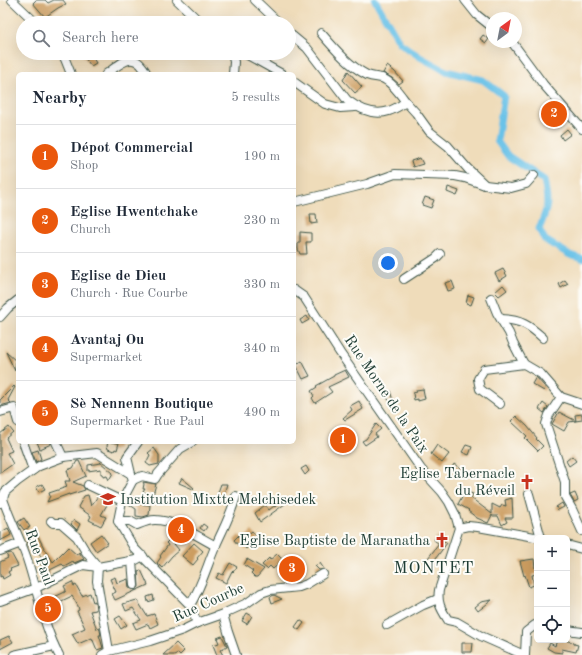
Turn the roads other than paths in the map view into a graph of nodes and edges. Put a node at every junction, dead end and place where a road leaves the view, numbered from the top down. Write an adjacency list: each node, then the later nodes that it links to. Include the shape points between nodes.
1 (12, 0): 5 (street)
2 (177, 0): 6 (street)
3 (255, 0): 7 (street)
4 (465, 0): 8 (street)
5 (29, 16)
6 (194, 16)
7 (272, 16)
8 (486, 22)
9 (321, 33): 23 (street, via 356,67 392,85)
10 (296, 39): 24 (street, via 307,48)
11 (516, 48): 25 (street, via 543,84)
12 (65, 60): 17 (street)
13 (126, 60): 18 (street)
14 (135, 60): 19 (street)
15 (234, 60): 20 (street)
16 (257, 60): 21 (street)
17 (69, 72)
18 (109, 72)
19 (145, 72)
20 (235, 72)
21 (278, 72)
22 (296, 83): 24 (street, via 325,104 340,108)
23 (406, 102): 24 (street, via 389,111 376,113); 27 (street, via 429,131 448,146)
24 (355, 107)
25 (582, 128)
26 (534, 176): 27 (street, via 526,184 511,188)
27 (485, 185): 28 (street, via 455,176 395,174 367,184)
28 (296, 202)
29 (440, 254): 30 (street)
30 (404, 279)
31 (296, 291): 59 (street, Rue Morne de la Paix, via 304,296 340,353 421,469 449,502)
32 (491, 298): 35 (street)
33 (16, 302): 34 (street)
34 (0, 317)
35 (501, 319): 36 (street, via 524,323); 37 (street)
36 (543, 338)
37 (524, 364): 38 (street, via 541,374); 39 (street, via 484,369 478,379 480,389)
38 (561, 397): 40 (street); 60 (street, via 546,424 565,482 565,497)
39 (500, 404)
40 (582, 404)
41 (0, 412): 42 (street, via 14,408)
42 (16, 415)
43 (24, 444): 50 (street)
44 (57, 444): 47 (street)
45 (137, 444): 48 (street)
46 (188, 444): 51 (street, via 180,448 156,479)
47 (62, 457): 49 (street, via 97,453); 50 (street)
48 (127, 457): 49 (street); 51 (street)
49 (119, 466): 51 (street)
50 (33, 470): 55 (street)
51 (132, 477): 56 (street)
52 (88, 485): 56 (street)
53 (529, 494): 61 (street)
54 (236, 496): 64 (street)
55 (1, 497): 63 (street, Rue Paul)
56 (122, 501): 58 (street)
57 (51, 521): 70 (street, via 61,523 77,537)
58 (118, 521): 64 (street, via 130,521 137,525 153,520 159,521 180,527); 68 (street, via 134,548)
59 (459, 528): 62 (street, via 478,527); 74 (street, via 443,575)
60 (582, 531)
61 (540, 535)
62 (534, 537)
63 (22, 543): 67 (street); 73 (street, Rue Paul)
64 (216, 546): 76 (street, via 198,592)
65 (570, 546): 66 (street)
66 (582, 549)
67 (0, 551)
68 (143, 556): 69 (street); 76 (street)
69 (132, 561): 70 (street); 72 (street)
70 (98, 567): 73 (street, via 83,565); 84 (street, via 97,581)
71 (323, 574): 77 (street, Rue Courbe, via 299,587 261,593)
72 (134, 585)
73 (36, 588): 75 (street); 83 (street, Rue Paul)
74 (438, 599): 79 (street); 88 (street, via 448,620)
75 (0, 601)
76 (190, 605): 78 (street)
77 (223, 614): 78 (street, Rue Courbe); 87 (street)
78 (197, 623): 84 (street, Rue Courbe, via 150,641)
79 (387, 625)
80 (534, 626): 88 (street, via 526,632)
81 (570, 630): 82 (street)
82 (582, 632)
83 (54, 646): 85 (street); 86 (street, Rue Paul)
84 (106, 653)
85 (14, 655)
86 (59, 655)
87 (236, 655)
88 (525, 655)

